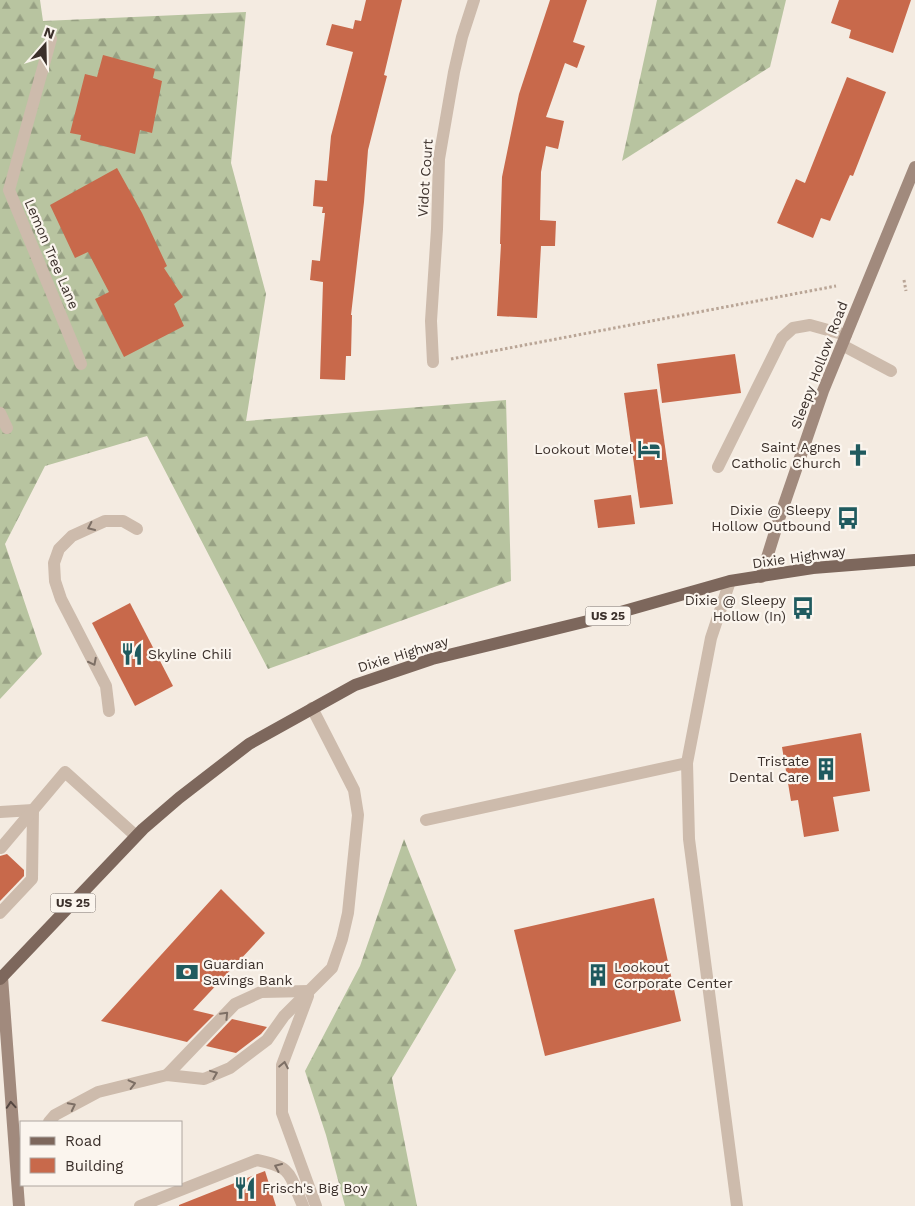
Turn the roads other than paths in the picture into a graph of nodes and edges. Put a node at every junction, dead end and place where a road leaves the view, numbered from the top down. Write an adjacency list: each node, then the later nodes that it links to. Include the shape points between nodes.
1 (474, 0): 6 (street, Vidot Court, via 454,72 439,159 431,321)
2 (51, 39): 4 (street, Lemon Tree Lane)
3 (915, 167): 5 (main road, Sleepy Hollow Road)
4 (5, 188): 7 (street, Lemon Tree Lane)
5 (844, 340): 8 (street); 11 (street, via 810,325 793,328 782,338); 14 (main road, Sleepy Hollow Road, via 823,391)
6 (433, 362)
7 (81, 364)
8 (891, 371)
9 (0, 413): 10 (street)
10 (7, 428)
11 (718, 467)
12 (137, 529): 17 (street, one-way to 17, via 122,521 105,520 72,536 59,549 54,563 61,599 106,686)
13 (915, 560): 14 (main road, Dixie Highway / US 25, via 813,568)
14 (761, 577): 15 (main road, Dixie Highway / US 25)
15 (730, 581): 16 (main road, Dixie Highway / US 25, via 596,619 432,659 355,685); 18 (street, via 711,638)
16 (312, 708): 22 (main road, Dixie Highway / US 25, via 249,744); 26 (street, via 354,790 358,815 348,913 342,939 332,968)
17 (109, 710)
18 (687, 763): 21 (street); 34 (street, via 689,839)
19 (33, 810): 20 (street); 22 (street, via 65,772); 23 (street); 24 (street, via 32,879)
20 (0, 812)
21 (426, 820)
22 (136, 836): 25 (main road, Dixie Highway / US 25)
23 (1, 848)
24 (0, 913)
25 (1, 977): 29 (main road, one-way to 25)
26 (310, 991): 27 (street, one-way to 26, via 235,1004 261,992); 27 (street, one-way to 26, via 204,1079 230,1068 267,1040 284,1016); 33 (street, one-way to 26, via 282,1114 282,1065)
27 (166, 1075): 28 (street, one-way to 27, via 98,1092)
28 (50, 1121)
29 (18, 1159): 30 (main road)
30 (19, 1206)
31 (140, 1206): 32 (street, one-way to 31, via 288,1171 257,1160)
32 (303, 1206)
33 (316, 1206)
34 (737, 1206)

